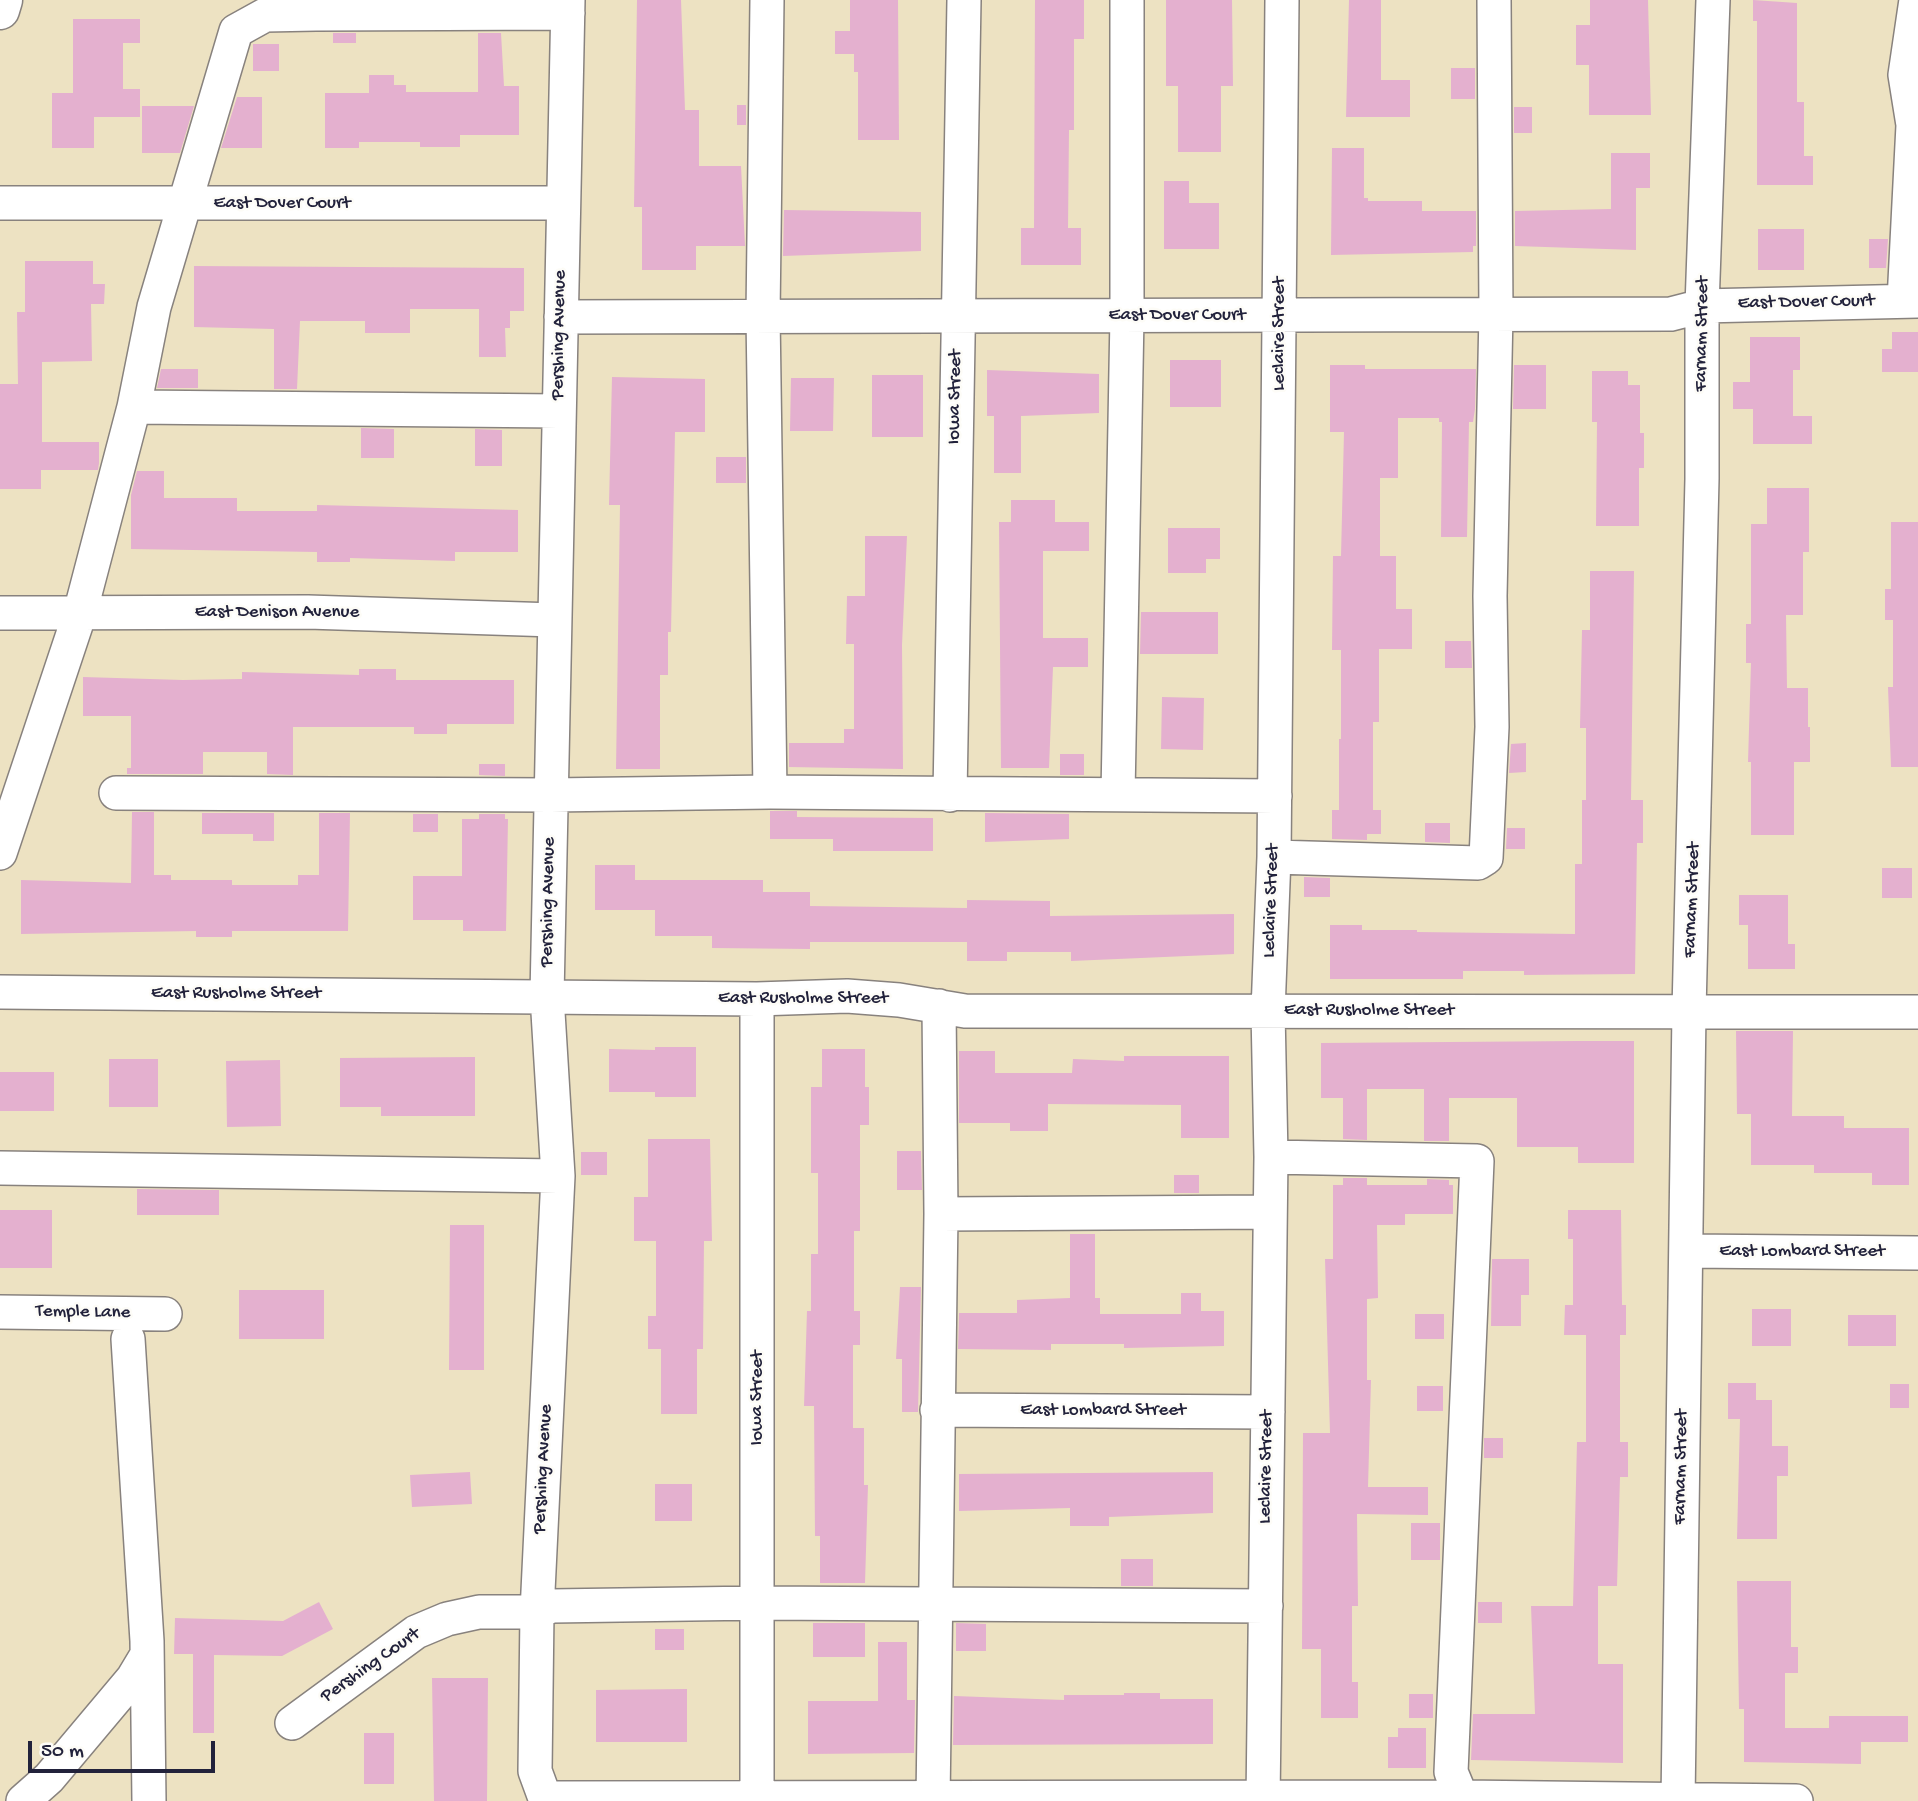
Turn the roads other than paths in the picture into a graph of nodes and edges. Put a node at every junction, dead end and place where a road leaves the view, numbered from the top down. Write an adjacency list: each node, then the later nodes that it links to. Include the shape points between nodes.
1 (3, 0): 11 (highway)
2 (767, 0): 19 (street)
3 (964, 0): 23 (street, Iowa Street)
4 (1127, 0): 21 (street)
5 (1282, 0): 20 (street, Leclaire Street)
6 (1494, 0): 18 (street)
7 (1713, 0): 17 (street, Farnam Street)
8 (1916, 0): 12 (street, via 1905,75)
9 (316, 7): 10 (street); 15 (street, via 265,15 236,31)
10 (568, 7): 14 (street, Pershing Avenue)
11 (0, 10)
12 (1915, 125): 16 (street)
13 (0, 203): 15 (street, East Dover Court)
14 (563, 203): 15 (street, East Dover Court); 22 (street, Pershing Avenue)
15 (182, 204): 24 (street, via 154,307)
16 (1911, 301): 17 (street, East Dover Court)
17 (1702, 306): 18 (street, East Dover Court, via 1671,314); 41 (street, Farnam Street)
18 (1496, 313): 20 (street, East Dover Court); 36 (street, via 1492,727 1486,858 1478,863)
19 (763, 315): 22 (street, East Dover Court); 23 (street, East Dover Court); 29 (street)
20 (1281, 315): 21 (street, East Dover Court); 34 (street, Leclaire Street)
21 (1126, 316): 23 (street, East Dover Court); 32 (street)
22 (561, 317): 25 (street, Pershing Avenue)
23 (957, 317): 31 (street, Iowa Street)
24 (134, 407): 25 (street); 27 (street)
25 (559, 411): 28 (street, Pershing Avenue)
26 (0, 613): 27 (street, East Denison Avenue)
27 (80, 613): 28 (street, East Denison Avenue, via 308,612); 35 (street)
28 (554, 620): 33 (street, Pershing Avenue)
29 (771, 792): 31 (street); 33 (street)
30 (116, 793): 33 (street)
31 (950, 794): 32 (street)
32 (1118, 794): 34 (street)
33 (551, 795): 38 (street, Pershing Avenue)
34 (1275, 796): 36 (street, Leclaire Street)
35 (0, 853)
36 (1275, 857): 42 (street, Leclaire Street)
37 (0, 992): 38 (street, East Rusholme Street)
38 (547, 996): 39 (street, East Rusholme Street); 46 (street, Pershing Avenue)
39 (757, 999): 40 (street, East Rusholme Street, via 847,996); 56 (street, Iowa Street)
40 (939, 1006): 42 (street, East Rusholme Street, via 965,1011); 48 (street)
41 (1689, 1011): 42 (street, East Rusholme Street); 43 (street, East Rusholme Street); 49 (street, Farnam Street)
42 (1268, 1012): 44 (street, Leclaire Street)
43 (1918, 1012)
44 (1271, 1157): 47 (street, Leclaire Street); 64 (street, via 1477,1161 1451,1772)
45 (0, 1168): 46 (street)
46 (558, 1176): 59 (street, Pershing Avenue)
47 (1270, 1212): 48 (street); 55 (street, Leclaire Street)
48 (941, 1214): 54 (street)
49 (1686, 1251): 50 (street, East Lombard Street); 69 (street, Farnam Street)
50 (1918, 1253)
51 (0, 1312): 52 (street, Temple Lane)
52 (165, 1314)
53 (128, 1339): 60 (street)
54 (937, 1410): 55 (street, East Lombard Street); 57 (street)
55 (1268, 1412): 58 (street, Leclaire Street)
56 (759, 1603): 57 (street, Pershing Court); 59 (street, Pershing Court, via 552,1606); 62 (street, Iowa Street)
57 (936, 1604): 58 (street, Pershing Court); 67 (street)
58 (1266, 1606): 63 (street, Leclaire Street)
59 (537, 1612): 61 (street, Pershing Court, via 479,1612 416,1632); 65 (street, Pershing Avenue, via 535,1771)
60 (145, 1658): 70 (street, via 49,1778); 71 (street)
61 (292, 1723)
62 (757, 1798): 65 (street); 66 (street)
63 (1263, 1799): 64 (street); 68 (street)
64 (1463, 1799): 69 (street)
65 (546, 1800)
66 (899, 1800): 67 (street)
67 (933, 1800): 68 (street)
68 (1087, 1800)
69 (1678, 1800): 72 (street)
70 (23, 1801)
71 (149, 1801)
72 (1796, 1801)

